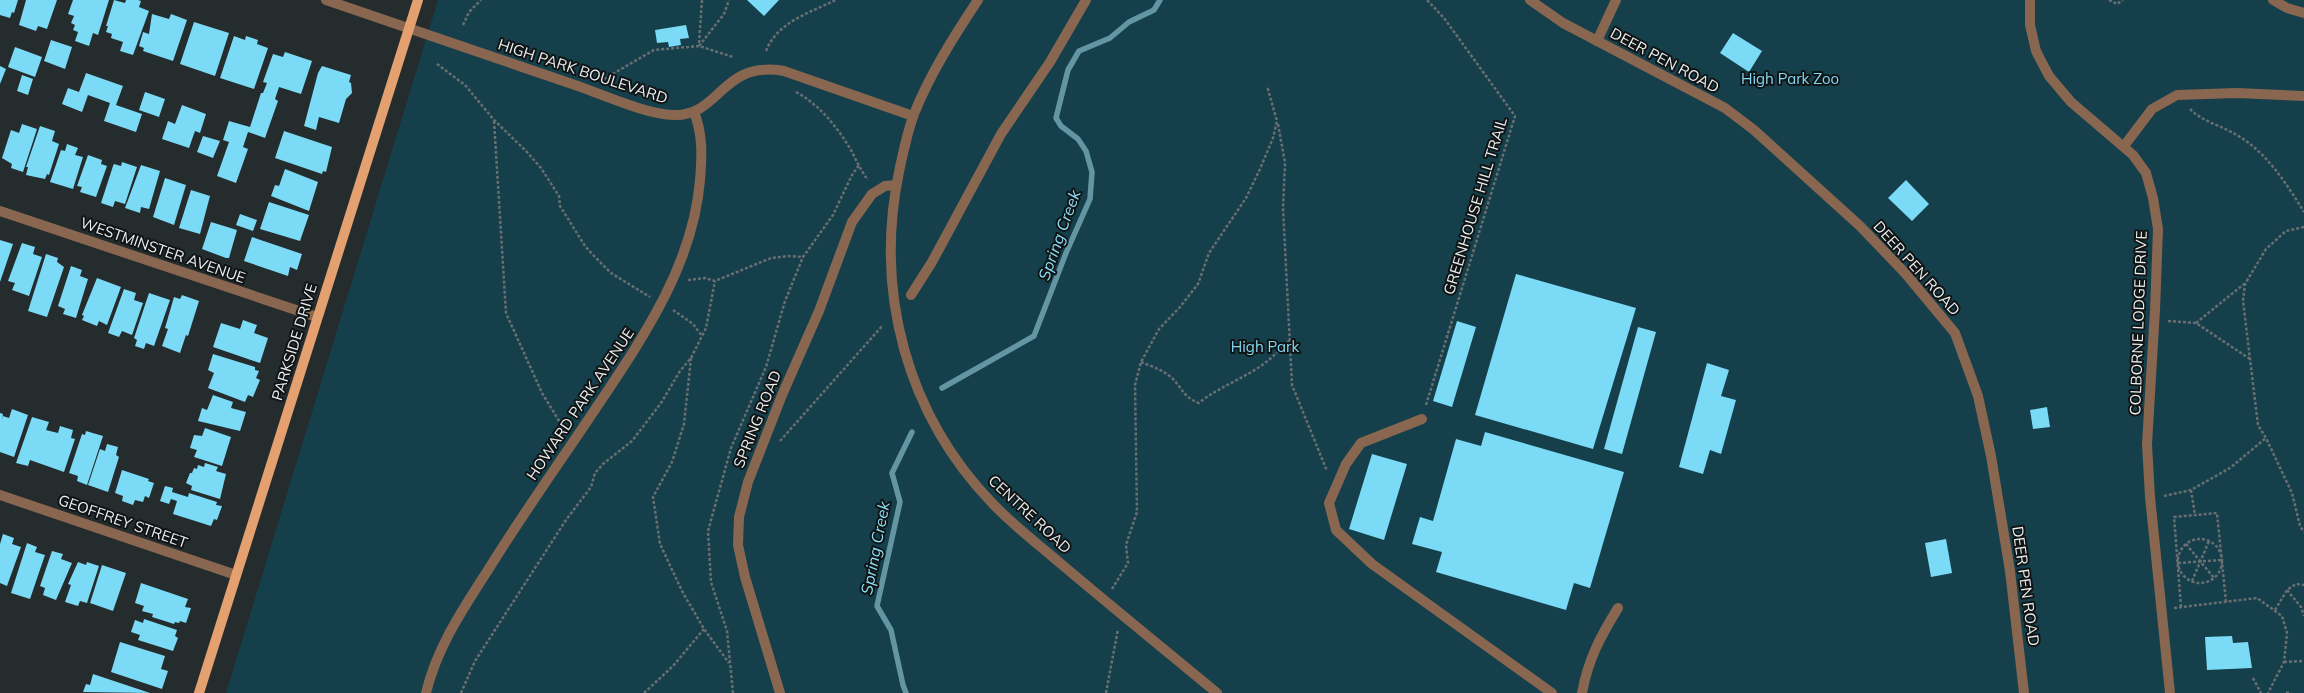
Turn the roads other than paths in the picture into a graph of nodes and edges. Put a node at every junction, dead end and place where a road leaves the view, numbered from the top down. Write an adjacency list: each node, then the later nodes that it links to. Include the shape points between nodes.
1 (326, 0): 10 (street, HIGH PARK BOULEVARD)
2 (418, 0): 10 (main road, PARKSIDE DRIVE)
3 (978, 0): 14 (street, via 929,80)
4 (1086, 0): 18 (street, via 1050,62 1001,134 932,262)
5 (1530, 0): 11 (street, DEER PEN ROAD, via 1563,23)
6 (1616, 0): 11 (street, DEER PEN ROAD)
7 (2030, 0): 15 (street, COLBORNE LODGE DRIVE, via 2030,24 2036,51 2049,76 2071,102)
8 (2272, 0): 9 (street)
9 (2304, 13)
10 (408, 29): 13 (street, HIGH PARK BOULEVARD, via 657,112 676,115); 19 (main road, PARKSIDE DRIVE)
11 (1597, 41): 30 (street, DEER PEN ROAD, via 1725,108 1754,130 1860,226 1905,273 1955,333 1978,396 1991,456 2010,571)
12 (2304, 96): 15 (street, via 2237,93 2177,95 2152,109)
13 (694, 112): 14 (street, HIGH PARK BOULEVARD, via 704,107 742,74 771,69 784,71); 25 (street, HOWARD PARK AVENUE, via 699,124 702,155 699,192 692,225 673,280 646,334 506,540 449,630 430,675)
14 (913, 116): 16 (street, CENTRE ROAD)
15 (2124, 146): 31 (street, COLBORNE LODGE DRIVE, via 2140,163 2151,185 2158,229 2147,444)
16 (896, 185): 26 (street, SPRING ROAD, via 885,186 872,194 852,222 819,311 748,482 739,516 738,545 745,577); 27 (street, CENTRE ROAD, via 890,252 903,347 924,407 957,461 993,504 1105,602)
17 (0, 211): 19 (street, WESTMINSTER AVENUE)
18 (911, 295)
19 (317, 318): 22 (main road, PARKSIDE DRIVE)
20 (1422, 419): 28 (street, via 1361,443 1346,464 1329,503 1336,530 1372,564)
21 (0, 495): 22 (street, GEOFFREY STREET)
22 (236, 575): 24 (main road, PARKSIDE DRIVE)
23 (1618, 608): 29 (street, via 1600,637 1586,668)
24 (199, 693)
25 (426, 693)
26 (780, 693)
27 (1217, 693)
28 (1552, 693)
29 (1582, 693)
30 (2024, 693)
31 (2170, 693)

